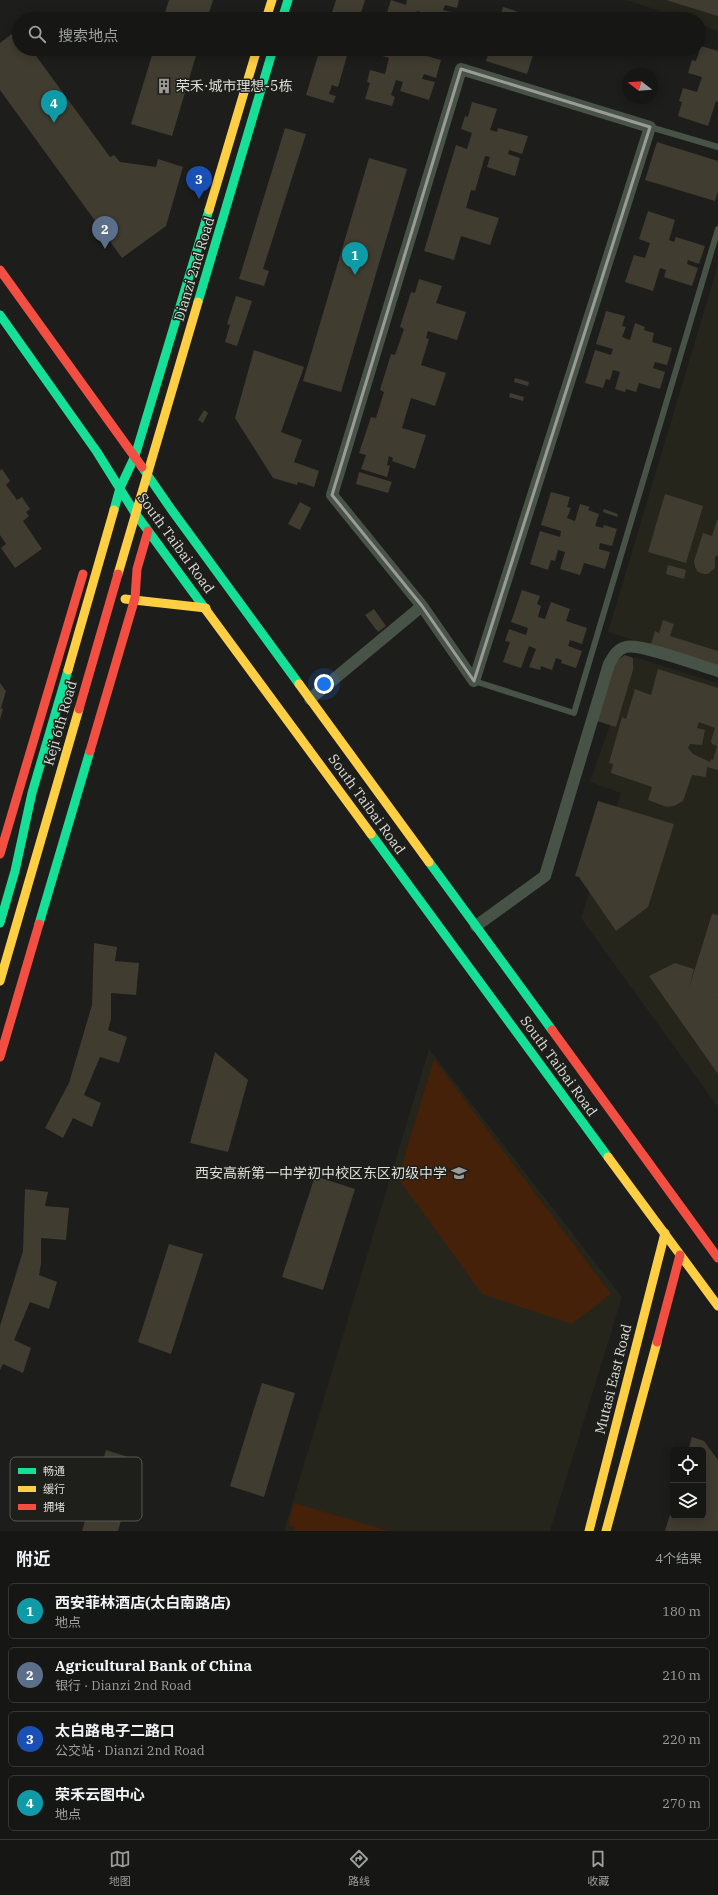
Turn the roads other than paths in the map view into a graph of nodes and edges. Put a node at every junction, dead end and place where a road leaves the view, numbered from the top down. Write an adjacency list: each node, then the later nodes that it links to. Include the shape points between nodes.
1 (272, 0): 3 (main road)
2 (288, 0): 4 (main road)
3 (268, 12)
4 (284, 12)
5 (255, 56): 12 (main road, Dianzi 2nd Road)
6 (271, 56): 13 (main road, Dianzi 2nd Road)
7 (650, 127): 8 (lane); 22 (street, via 461,69 332,495); 25 (street)
8 (718, 147)
9 (718, 228): 25 (lane, via 574,713)
10 (0, 270): 12 (main road, South Taibai Road)
11 (0, 315): 14 (main road, South Taibai Road)
12 (135, 456): 13 (main road, South Taibai Road); 15 (main road, Keji 6th Road)
13 (147, 474): 17 (main road, Keji 6th Road); 26 (main road, South Taibai Road)
14 (112, 476): 15 (main road, South Taibai Road); 16 (main road)
15 (120, 488): 17 (main road, South Taibai Road); 28 (main road, Keji 6th Road, via 32,793 15,871)
16 (108, 489)
17 (135, 513): 18 (main road, South Taibai Road); 21 (main road, Keji 6th Road)
18 (148, 531): 20 (main road, via 137,568); 23 (main road, South Taibai Road)
19 (86, 563): 27 (main road)
20 (135, 598): 21 (main road); 23 (main road); 31 (main road)
21 (111, 599): 30 (main road, Keji 6th Road)
22 (422, 606): 25 (street); 26 (street)
23 (206, 608): 32 (main road, South Taibai Road)
24 (718, 671): 29 (street, via 641,648 626,647 614,654 545,876)
25 (474, 681)
26 (310, 699): 29 (main road, South Taibai Road)
27 (0, 854)
28 (0, 923)
29 (476, 926): 34 (main road, South Taibai Road)
30 (0, 981)
31 (0, 1057)
32 (665, 1233): 33 (main road, South Taibai Road); 36 (main road, Mutasi East Road)
33 (680, 1255): 35 (main road, South Taibai Road); 37 (main road)
34 (718, 1258)
35 (718, 1306)
36 (589, 1531)
37 (606, 1531)

